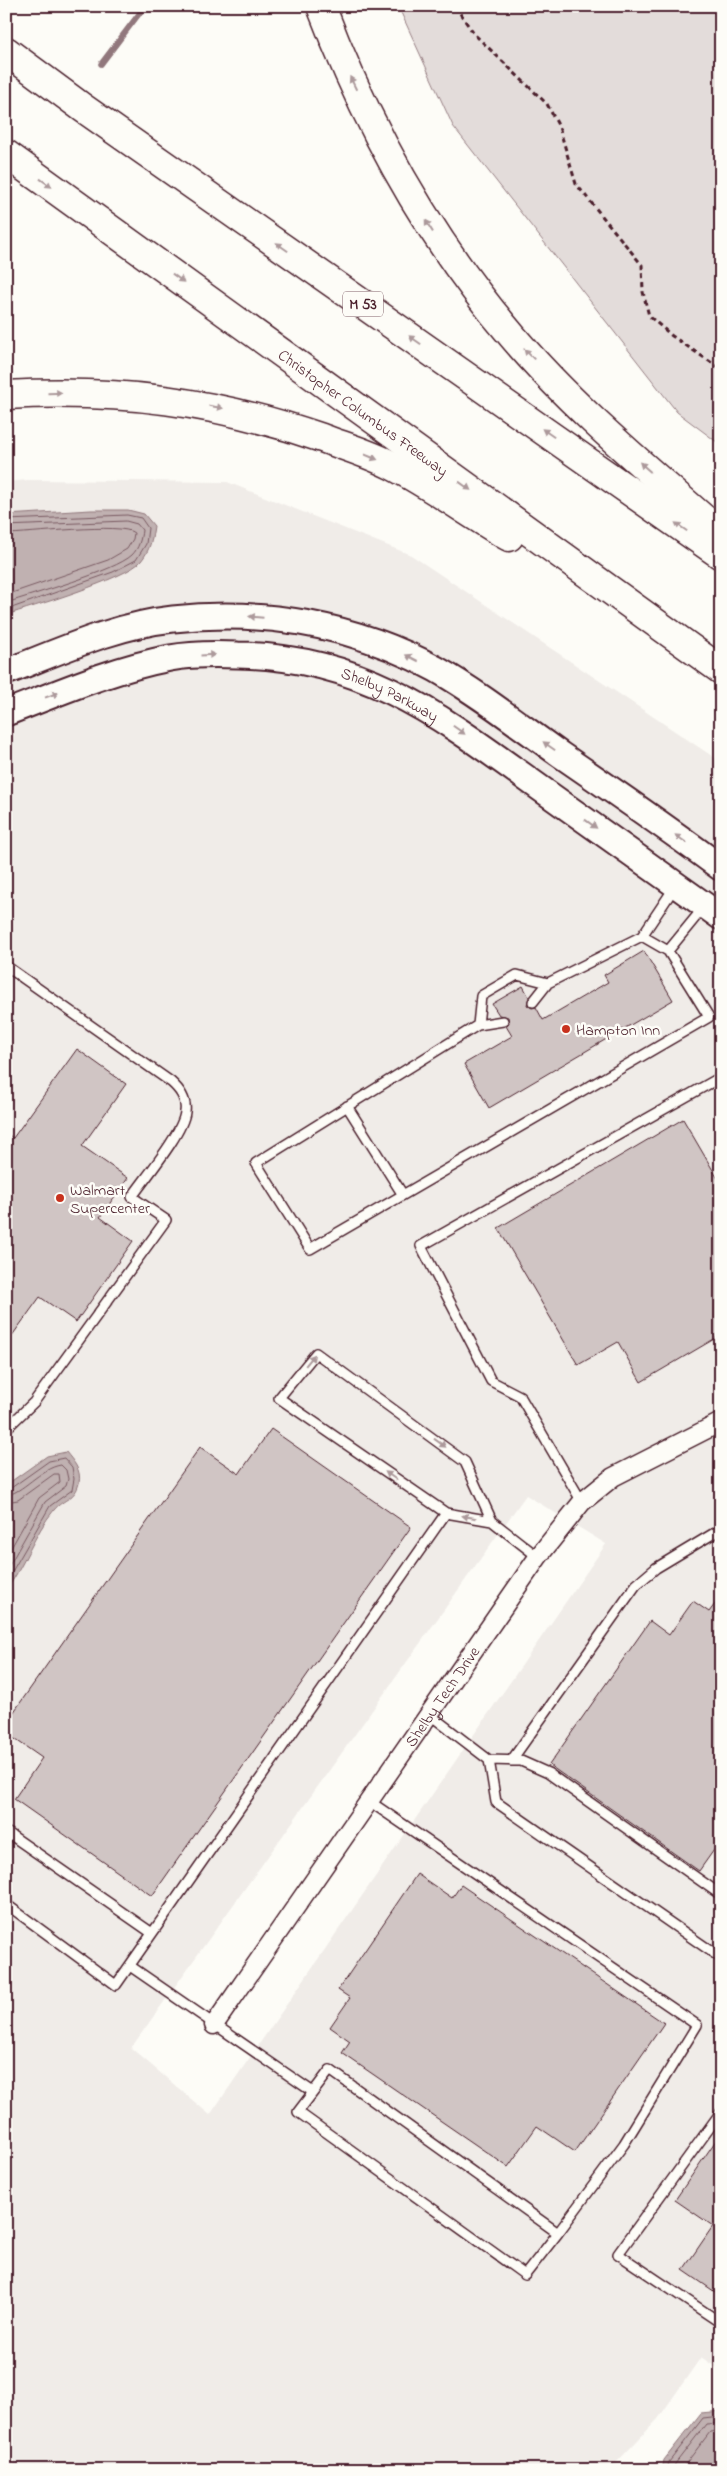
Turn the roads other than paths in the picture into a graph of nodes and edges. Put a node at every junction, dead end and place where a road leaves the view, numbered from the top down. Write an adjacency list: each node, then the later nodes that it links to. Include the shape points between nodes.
1 (321, 6): 5 (highway, one-way to 1, via 586,414 513,338 460,271 410,196 387,154 339,54)
2 (6, 52): 6 (highway, M 53, one-way to 2)
3 (6, 154): 7 (highway, Christopher Columbus Freeway, one-way to 7)
4 (6, 395): 7 (highway, one-way to 7, via 58,392 164,398 224,409 296,429 348,448 392,466)
5 (721, 534)
6 (721, 554)
7 (699, 655): 8 (highway, Christopher Columbus Freeway)
8 (721, 670)
9 (6, 672): 11 (street, one-way to 9, via 471,691 410,656 351,633 309,623 244,616 172,619 97,637)
10 (6, 713): 12 (street, Shelby Parkway, one-way to 12, via 104,675 172,658 248,655 319,663 351,673 422,705)
11 (721, 868)
12 (676, 884): 13 (street, Shelby Parkway); 14 (lane)
13 (713, 911): 15 (lane)
14 (642, 936): 15 (lane); 17 (lane)
15 (668, 951): 23 (lane, via 709,1017)
16 (6, 966): 25 (lane, via 179,1088 186,1112 181,1126 132,1197 166,1220 34,1402)
17 (548, 983): 18 (lane); 20 (lane, via 517,975 481,996)
18 (533, 1002)
19 (503, 1021): 20 (lane)
20 (478, 1025): 22 (lane)
21 (721, 1077): 26 (lane, via 421,1246 491,1381 520,1396)
22 (347, 1106): 23 (lane); 23 (lane, via 256,1163 310,1250)
23 (403, 1196)
24 (721, 1422): 26 (street, Shelby Tech Drive, via 614,1477)
25 (6, 1429)
26 (582, 1502): 30 (street, Shelby Tech Drive)
27 (446, 1514): 28 (lane, one-way to 27); 28 (lane, one-way to 28, via 279,1398 316,1353 465,1462); 38 (lane)
28 (492, 1521): 30 (lane)
29 (721, 1530): 33 (lane, via 656,1568 636,1585)
30 (538, 1557): 31 (street, Shelby Tech Drive)
31 (429, 1714): 32 (lane); 34 (street, Shelby Tech Drive)
32 (490, 1760): 33 (lane); 39 (lane, via 496,1802)
33 (511, 1761): 36 (lane, via 521,1761 548,1773)
34 (369, 1801): 41 (street, Shelby Tech Drive); 44 (lane, via 697,2025 624,2144)
35 (6, 1834): 38 (lane, via 8,1832)
36 (721, 1895)
37 (6, 1904): 40 (lane, via 116,1984)
38 (152, 1933): 40 (lane)
39 (721, 1958)
40 (130, 1966): 41 (lane)
41 (214, 2025): 42 (lane)
42 (313, 2092): 44 (lane, via 330,2070); 44 (lane, via 298,2112 525,2275)
43 (721, 2112): 45 (lane, via 618,2254)
44 (558, 2233)
45 (721, 2324)

